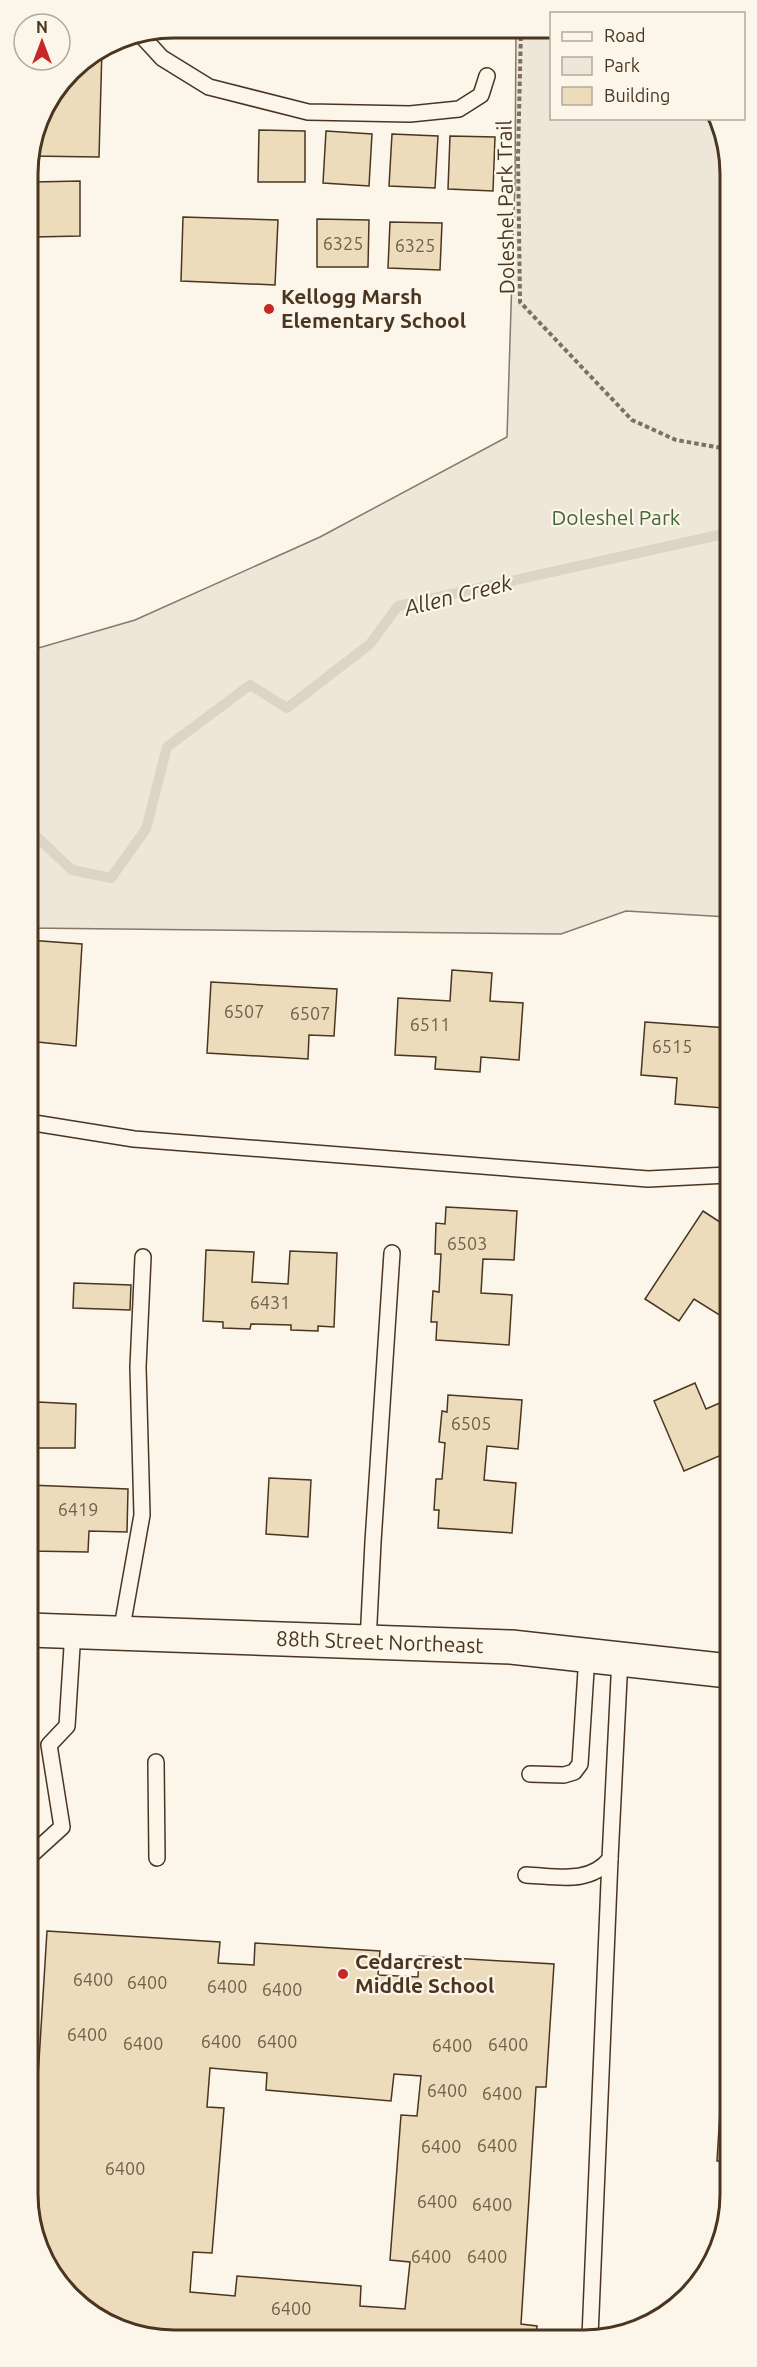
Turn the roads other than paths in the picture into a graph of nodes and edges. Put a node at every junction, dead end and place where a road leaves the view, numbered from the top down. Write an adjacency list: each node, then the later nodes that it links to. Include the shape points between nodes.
1 (146, 41): 2 (lane, via 162,57 209,87 308,112 410,114 459,109 481,95)
2 (487, 76)
3 (38, 1124): 4 (lane, via 134,1138 648,1179)
4 (720, 1175)
5 (392, 1253): 10 (lane)
6 (143, 1257): 9 (lane, via 138,1367 142,1515)
7 (38, 1630): 8 (main road, 88th Street Northeast)
8 (72, 1631): 9 (main road, 88th Street Northeast); 16 (lane, via 67,1726 49,1745 62,1827)
9 (121, 1633): 10 (main road, 88th Street Northeast)
10 (368, 1642): 11 (main road, 88th Street Northeast, via 511,1647)
11 (587, 1655): 12 (main road, 88th Street Northeast); 15 (lane, via 580,1764 574,1772 564,1775)
12 (620, 1659): 13 (main road, 88th Street Northeast); 18 (lane)
13 (719, 1670)
14 (156, 1762): 17 (lane)
15 (530, 1774)
16 (38, 1849)
17 (157, 1858)
18 (610, 1859): 19 (lane, via 584,1877); 20 (lane)
19 (526, 1875)
20 (590, 2329)

